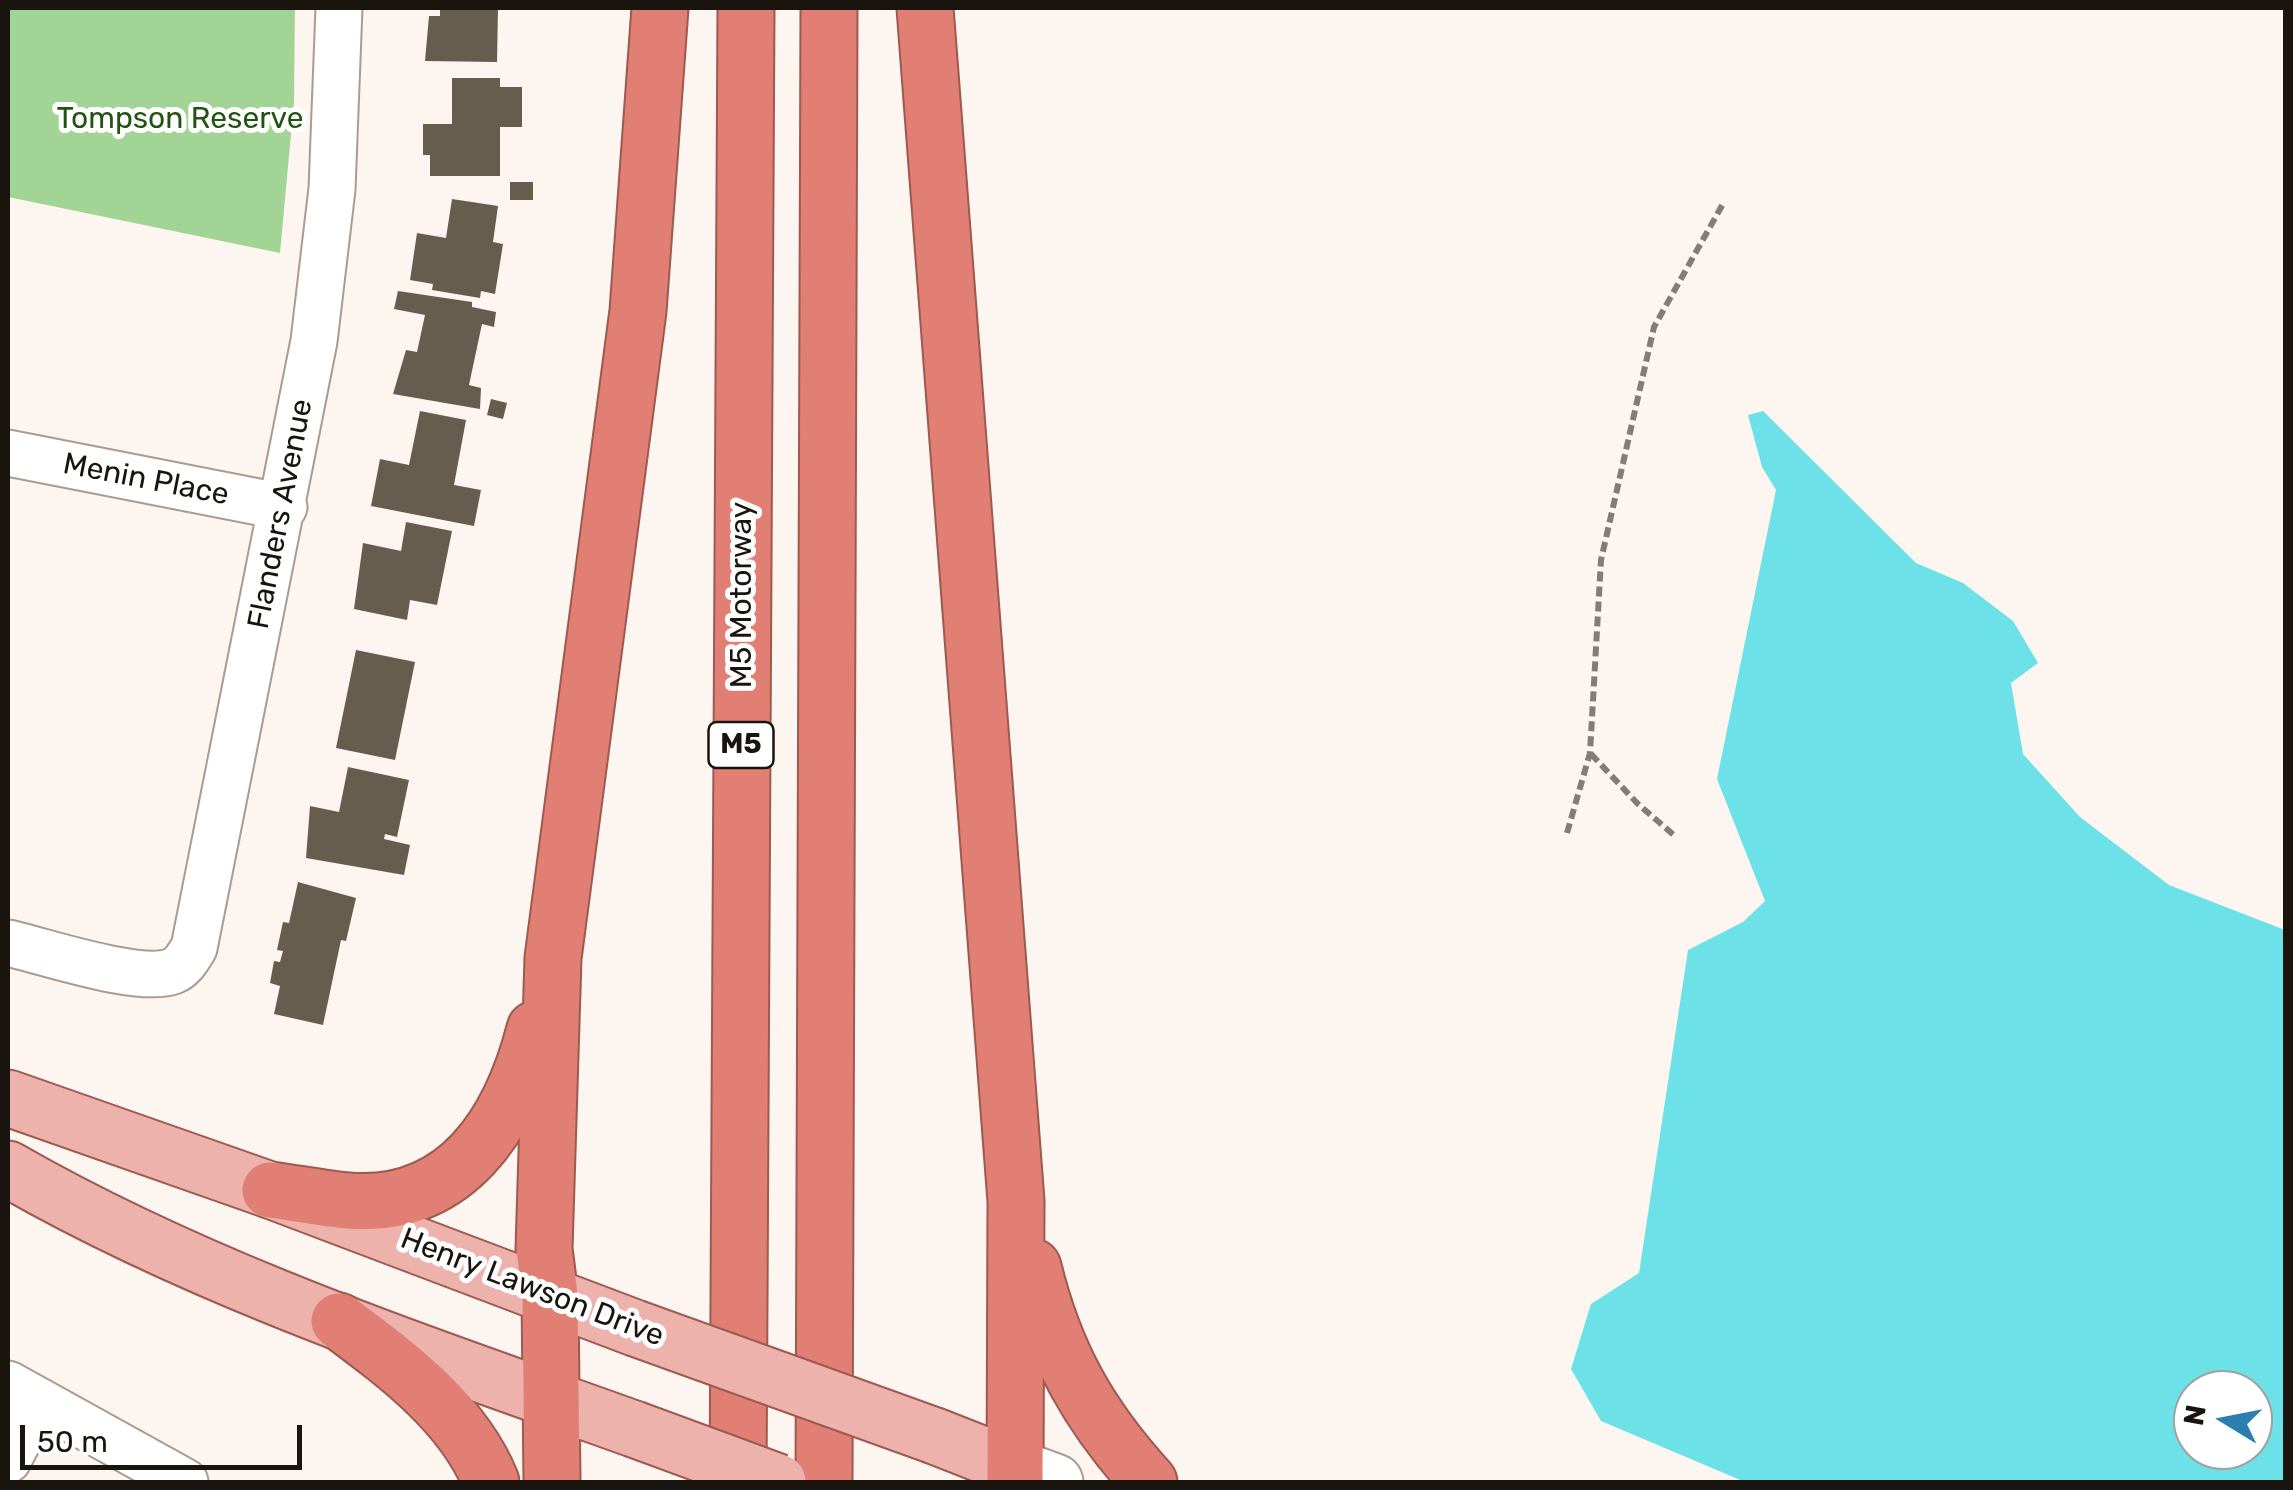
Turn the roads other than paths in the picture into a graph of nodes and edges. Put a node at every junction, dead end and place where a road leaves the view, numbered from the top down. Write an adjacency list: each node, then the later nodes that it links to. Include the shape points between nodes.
1 (340, 8): 7 (street, Flanders Avenue, via 324,266)
2 (660, 8): 9 (highway, via 638,311)
3 (746, 8): 23 (highway, M5 Motorway / M5)
4 (829, 8): 25 (highway)
5 (925, 8): 13 (highway)
6 (8, 453): 7 (street, Menin Place)
7 (284, 507): 8 (street, Flanders Avenue, via 194,948 184,964 170,972 138,972)
8 (8, 943)
9 (553, 958): 12 (highway, via 528,1056 495,1130 452,1177 414,1194 351,1202); 14 (highway, via 544,1248)
10 (8, 1098): 12 (main road, Henry Lawson Drive)
11 (8, 1169): 15 (main road, via 219,1273)
12 (270, 1190): 14 (main road, Henry Lawson Drive)
13 (1016, 1202): 19 (highway); 26 (highway, via 1042,1304 1077,1391)
14 (550, 1296): 17 (highway); 19 (main road, Henry Lawson Drive, bridge, via 935,1436)
15 (339, 1320): 17 (main road); 21 (highway, via 402,1368 477,1448)
16 (23, 1392): 18 (street); 20 (street)
17 (550, 1399): 22 (highway); 24 (main road, bridge)
18 (8, 1460)
19 (1028, 1477)
20 (186, 1482)
21 (492, 1482)
22 (552, 1482)
23 (738, 1482)
24 (778, 1482)
25 (824, 1482)
26 (1149, 1482)

